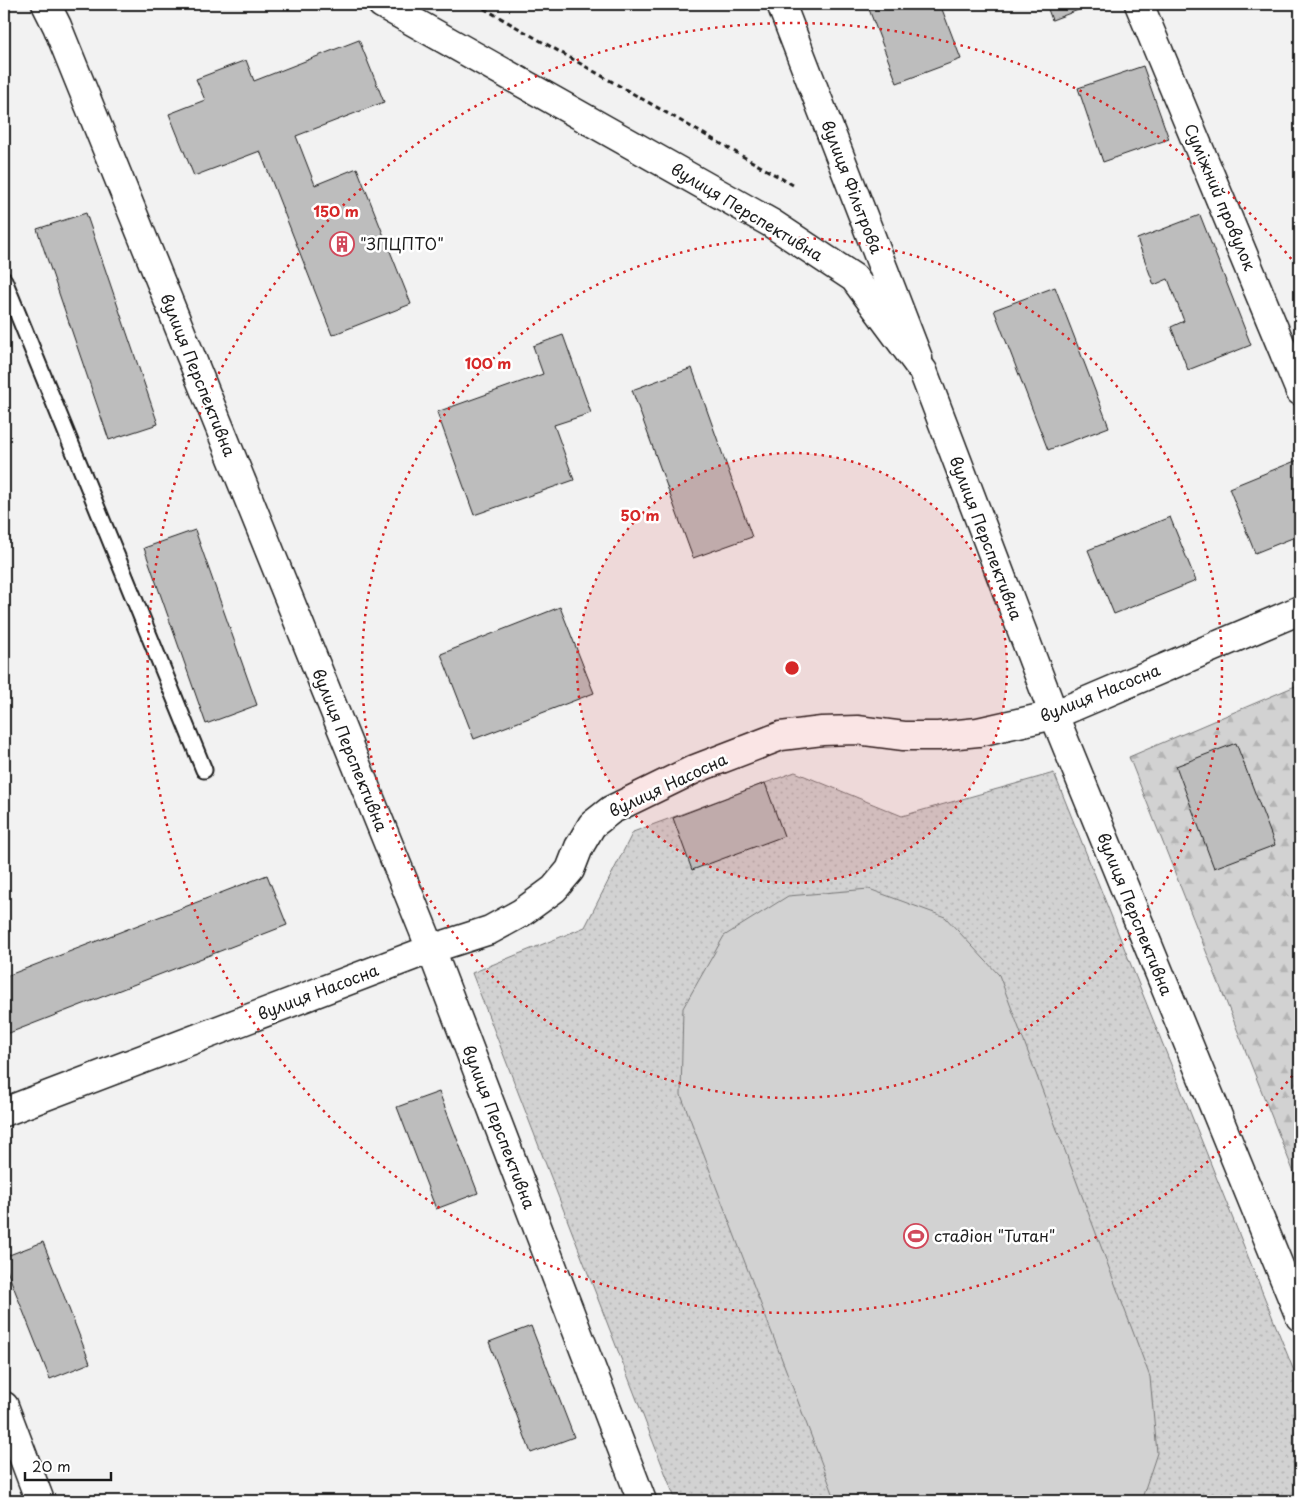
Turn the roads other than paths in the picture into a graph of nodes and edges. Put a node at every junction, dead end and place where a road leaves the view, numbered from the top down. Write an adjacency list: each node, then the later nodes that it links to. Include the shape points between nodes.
1 (46, 4): 11 (street, вулиця Перспективна)
2 (382, 4): 6 (street, вулиця Перспективна, via 771,223 854,278)
3 (781, 4): 6 (street, вулиця Фільтрова)
4 (1140, 4): 7 (street, Суміжний провулок)
5 (4, 280): 10 (lane)
6 (923, 371): 9 (street, вулиця Перспективна)
7 (1300, 391)
8 (1300, 610): 9 (street, вулиця Насосна)
9 (1054, 715): 11 (street, вулиця Насосна, via 978,732 938,736 904,736 857,730 781,736 695,769 611,810 592,825 578,847 570,870 554,890 490,930); 13 (street, вулиця Перспективна)
10 (204, 770)
11 (431, 949): 12 (street, вулиця Насосна); 16 (street, вулиця Перспективна)
12 (4, 1112)
13 (1300, 1317)
14 (4, 1406): 15 (street)
15 (40, 1501)
16 (642, 1501)

